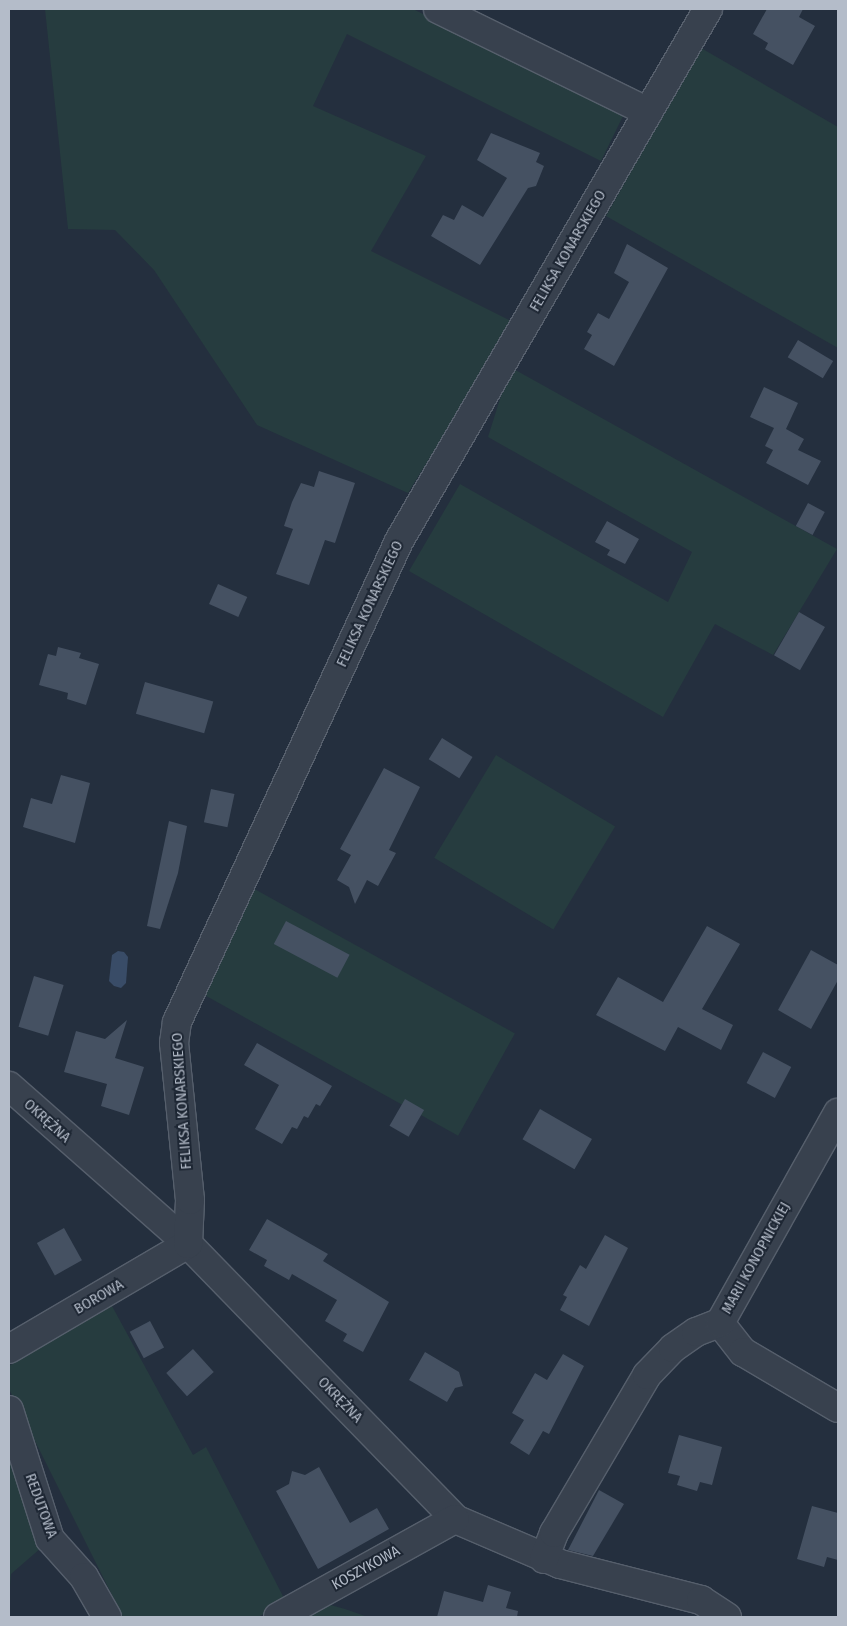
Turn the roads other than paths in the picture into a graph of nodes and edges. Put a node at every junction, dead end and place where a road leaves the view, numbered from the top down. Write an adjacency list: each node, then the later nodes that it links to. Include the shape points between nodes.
1 (438, 9): 3 (street)
2 (708, 9): 3 (street, FELIKSA KONARSKIEGO)
3 (648, 112): 6 (street, FELIKSA KONARSKIEGO, via 399,541 176,1022 174,1043 190,1200)
4 (9, 1086): 6 (street, OKRĘŻNA)
5 (838, 1113): 7 (street, MARII KONOPNICKIEJ)
6 (188, 1244): 8 (street, BOROWA); 11 (street, OKRĘŻNA)
7 (720, 1323): 9 (street, via 743,1352); 12 (street, MARII KONOPNICKIEJ, via 696,1332 673,1348 647,1375 554,1533)
8 (9, 1349)
9 (838, 1408)
10 (9, 1410): 13 (street, REDUTOWA, via 50,1539 84,1577)
11 (455, 1519): 12 (street, OKRĘŻNA); 14 (street, KOSZYKOWA)
12 (544, 1559): 15 (street, OKRĘŻNA, via 701,1600)
13 (107, 1617)
14 (278, 1617)
15 (727, 1617)

